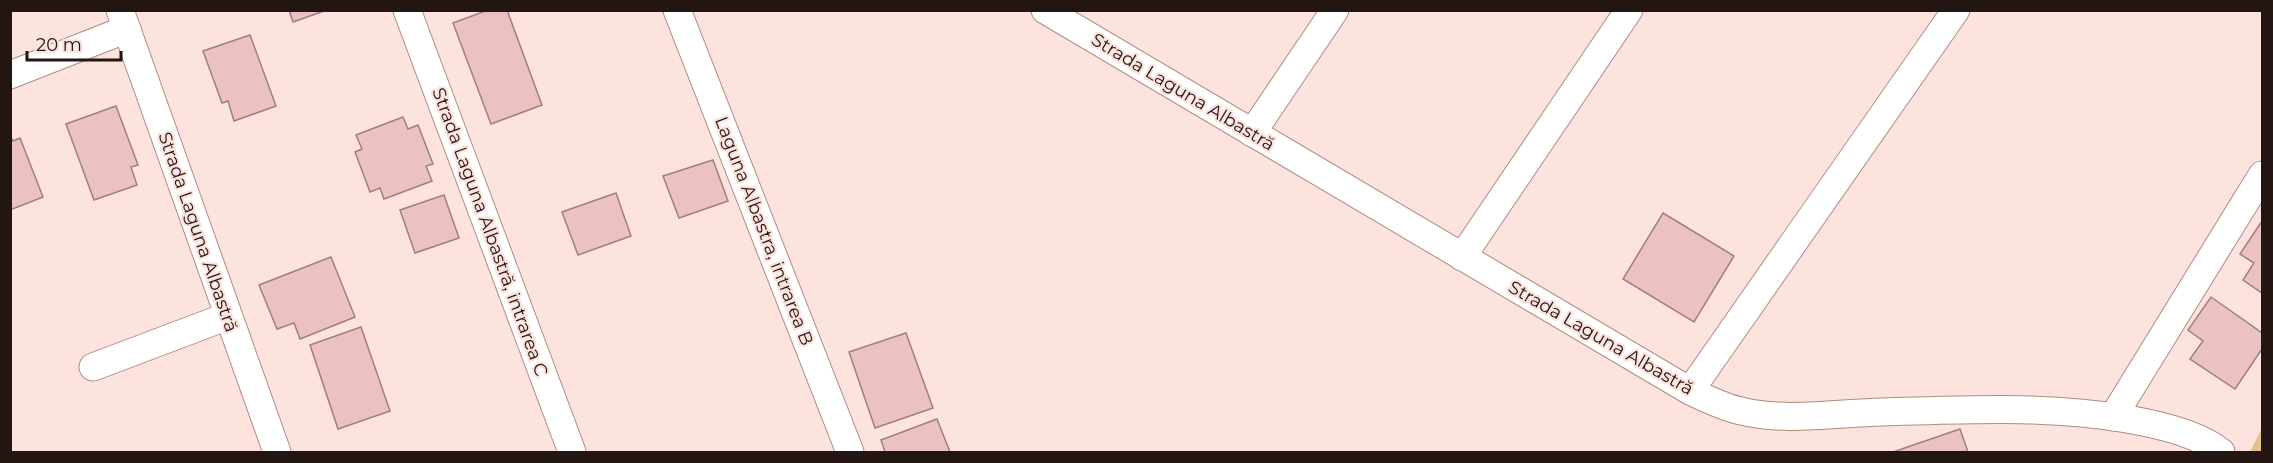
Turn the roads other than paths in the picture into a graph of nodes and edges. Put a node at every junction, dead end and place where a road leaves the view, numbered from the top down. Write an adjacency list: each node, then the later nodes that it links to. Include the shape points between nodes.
1 (407, 10): 17 (street, Strada Laguna Albastră, intrarea C)
2 (677, 10): 18 (street, Laguna Albastra, intrarea B)
3 (1045, 10): 9 (street, Strada Laguna Albastră)
4 (1335, 10): 9 (street)
5 (1629, 10): 11 (street)
6 (1956, 10): 14 (street)
7 (124, 20): 8 (street); 12 (street, Strada Laguna Albastră)
8 (10, 75)
9 (1252, 133): 11 (street, Strada Laguna Albastră)
10 (2262, 175): 15 (street)
11 (1462, 257): 14 (street, Strada Laguna Albastră)
12 (228, 316): 13 (street); 16 (street, Strada Laguna Albastră)
13 (93, 367)
14 (1690, 392): 15 (street, Strada Laguna Albastră, via 1743,412 1781,416 1987,409)
15 (2113, 417): 19 (street, Strada Laguna Albastră, via 2182,432)
16 (277, 453)
17 (572, 453)
18 (850, 453)
19 (2221, 453)

